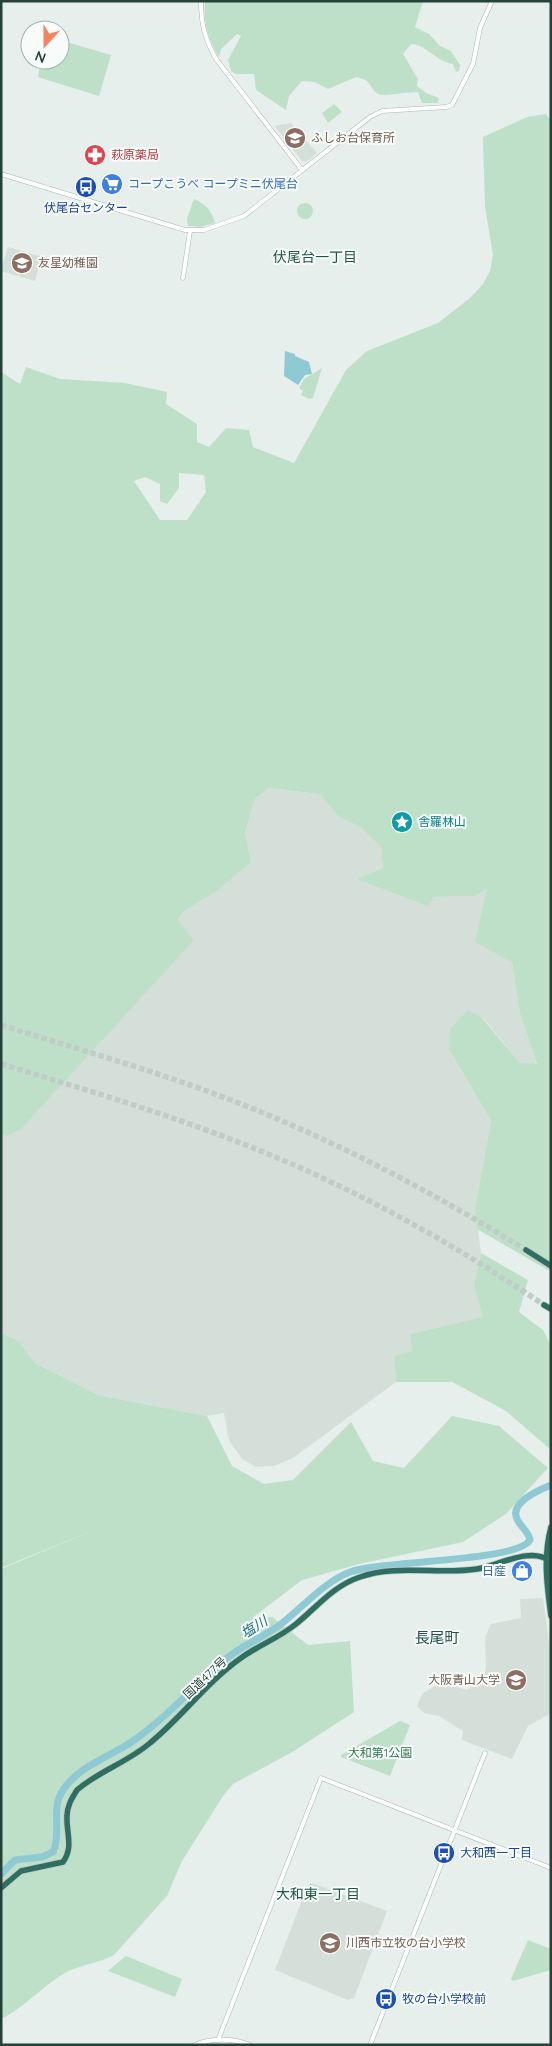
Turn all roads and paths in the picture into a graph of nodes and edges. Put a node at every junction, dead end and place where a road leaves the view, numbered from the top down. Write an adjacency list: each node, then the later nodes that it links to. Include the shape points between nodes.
1 (201, 1): 3 (street, via 205,39 216,59)
2 (492, 1): 3 (street, via 480,28 473,64 452,105 382,111)
3 (302, 170): 5 (street, via 244,216)
4 (1, 174): 5 (street)
5 (190, 231): 6 (street)
6 (183, 278)
7 (526, 1250): 8 (highway)
8 (551, 1266)
9 (544, 1305): 10 (highway)
10 (551, 1309)
11 (551, 1527): 13 (highway)
12 (551, 1552): 13 (highway)
13 (548, 1560): 14 (highway); 15 (highway); 19 (highway, 国道477号, via 531,1556 465,1570 377,1573 339,1587 284,1634 241,1658 145,1747 77,1790 66,1815 70,1842 63,1862 21,1871)
14 (551, 1583)
15 (551, 1616)
16 (485, 1753): 17 (street)
17 (454, 1831): 18 (street); 20 (street, via 321,1778); 23 (street)
18 (551, 1868)
19 (1, 1888)
20 (218, 2040): 21 (street); 22 (street)
21 (194, 2045)
22 (250, 2045)
23 (370, 2045)

